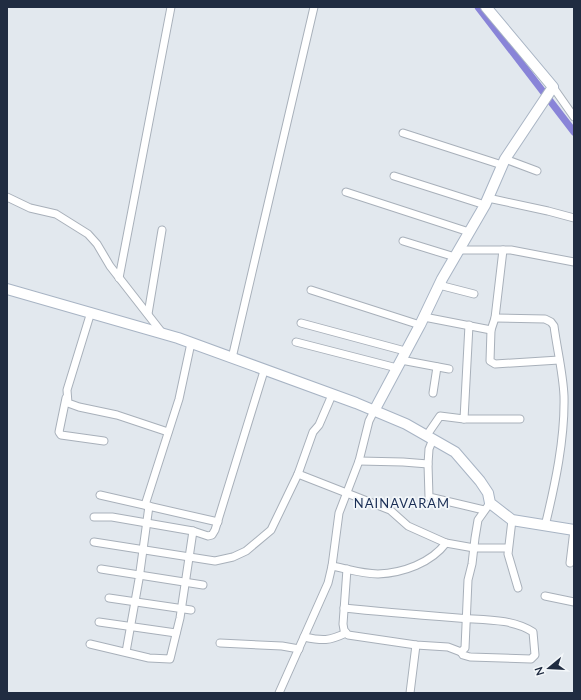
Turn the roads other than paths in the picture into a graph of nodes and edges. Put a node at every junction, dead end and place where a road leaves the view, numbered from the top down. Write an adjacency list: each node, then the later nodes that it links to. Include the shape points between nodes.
1 (171, 7): 20 (street)
2 (314, 7): 35 (street)
3 (486, 7): 4 (main road)
4 (551, 89): 5 (street); 7 (main road)
5 (574, 117)
6 (403, 132): 7 (street)
7 (503, 162): 8 (street); 12 (main road)
8 (538, 171)
9 (394, 176): 12 (street)
10 (346, 192): 15 (street)
11 (7, 197): 20 (street, via 30,208 56,214 88,234)
12 (486, 202): 13 (street, via 548,211); 15 (main road)
13 (574, 218)
14 (162, 230): 26 (street)
15 (469, 232): 18 (main road)
16 (403, 241): 18 (street)
17 (503, 250): 18 (street); 19 (street, via 519,250); 27 (street)
18 (457, 254): 21 (main road)
19 (574, 262)
20 (119, 278): 26 (street)
21 (440, 285): 24 (street); 28 (main road)
22 (7, 289): 25 (main road)
23 (311, 290): 28 (street)
24 (474, 294)
25 (91, 312): 32 (main road); 43 (street)
26 (148, 314): 32 (street)
27 (495, 318): 31 (street); 37 (street, via 551,322 554,326)
28 (422, 321): 30 (street); 36 (main road)
29 (301, 323): 36 (street)
30 (469, 325): 31 (street); 45 (street)
31 (491, 330): 37 (street, via 490,361 495,364)
32 (164, 334): 34 (main road)
33 (296, 342): 36 (street)
34 (191, 343): 35 (main road); 47 (street, via 179,399)
35 (232, 358): 40 (main road)
36 (401, 360): 38 (street); 44 (main road)
37 (559, 360): 61 (street, via 564,395 563,421 556,475)
38 (437, 367): 39 (street); 41 (street)
39 (449, 369)
40 (264, 371): 42 (main road); 59 (street)
41 (433, 393)
42 (332, 395): 44 (main road); 52 (street, via 319,426 313,432)
43 (66, 396): 47 (street, via 72,406 117,415); 49 (street, via 59,432 61,435)
44 (374, 411): 48 (main road); 50 (street)
45 (464, 419): 46 (street); 48 (street, via 440,416)
46 (520, 419)
47 (168, 432): 55 (street)
48 (430, 437): 51 (street); 56 (main road, via 455,452 480,481 488,494)
49 (104, 441)
50 (359, 461): 51 (street); 53 (street)
51 (428, 464): 56 (street, via 429,497)
52 (298, 474): 53 (street); 69 (street, via 271,530 246,550 233,557 216,561)
53 (346, 492): 65 (street, via 390,510 408,526); 71 (street, via 337,524)
54 (100, 495): 55 (street)
55 (147, 506): 59 (street); 60 (street)
56 (487, 506): 58 (main road); 66 (street, via 478,520)
57 (94, 517): 60 (street, via 112,517)
58 (512, 520): 61 (main road); 67 (street)
59 (218, 522): 63 (street, via 212,535)
60 (146, 524): 63 (street); 68 (street)
61 (545, 526): 62 (main road)
62 (574, 530): 70 (street)
63 (193, 531): 69 (street)
64 (94, 542): 68 (street)
65 (446, 543): 66 (street); 73 (street, via 419,564 401,570 378,574)
66 (474, 548): 67 (street); 85 (street)
67 (508, 548): 77 (street, via 510,565)
68 (144, 550): 69 (street); 74 (street)
69 (189, 557): 75 (street)
70 (570, 563)
71 (332, 566): 73 (street); 90 (street, via 328,583)
72 (101, 569): 74 (street)
73 (347, 569): 83 (street)
74 (140, 576): 75 (street); 80 (street)
75 (184, 582): 76 (street); 82 (street)
76 (203, 585)
77 (518, 588)
78 (545, 596): 81 (street)
79 (109, 598): 80 (street)
80 (135, 602): 82 (street); 87 (street)
81 (574, 602)
82 (181, 608): 84 (street); 88 (street)
83 (344, 608): 85 (street); 89 (street, via 343,624)
84 (191, 610)
85 (465, 619): 96 (street, via 465,648); 96 (street, via 491,619 527,628 533,632 535,655 531,659 470,657)
86 (99, 622): 87 (street)
87 (130, 627): 88 (street); 95 (street)
88 (176, 633): 95 (street, via 170,659 149,658)
89 (346, 633): 90 (street, via 322,641); 93 (street)
90 (304, 637): 94 (street)
91 (220, 643): 94 (street)
92 (90, 644): 95 (street)
93 (416, 645): 96 (street); 98 (street)
94 (299, 649): 97 (street)
95 (126, 652)
96 (461, 652)
97 (280, 693)
98 (410, 693)

